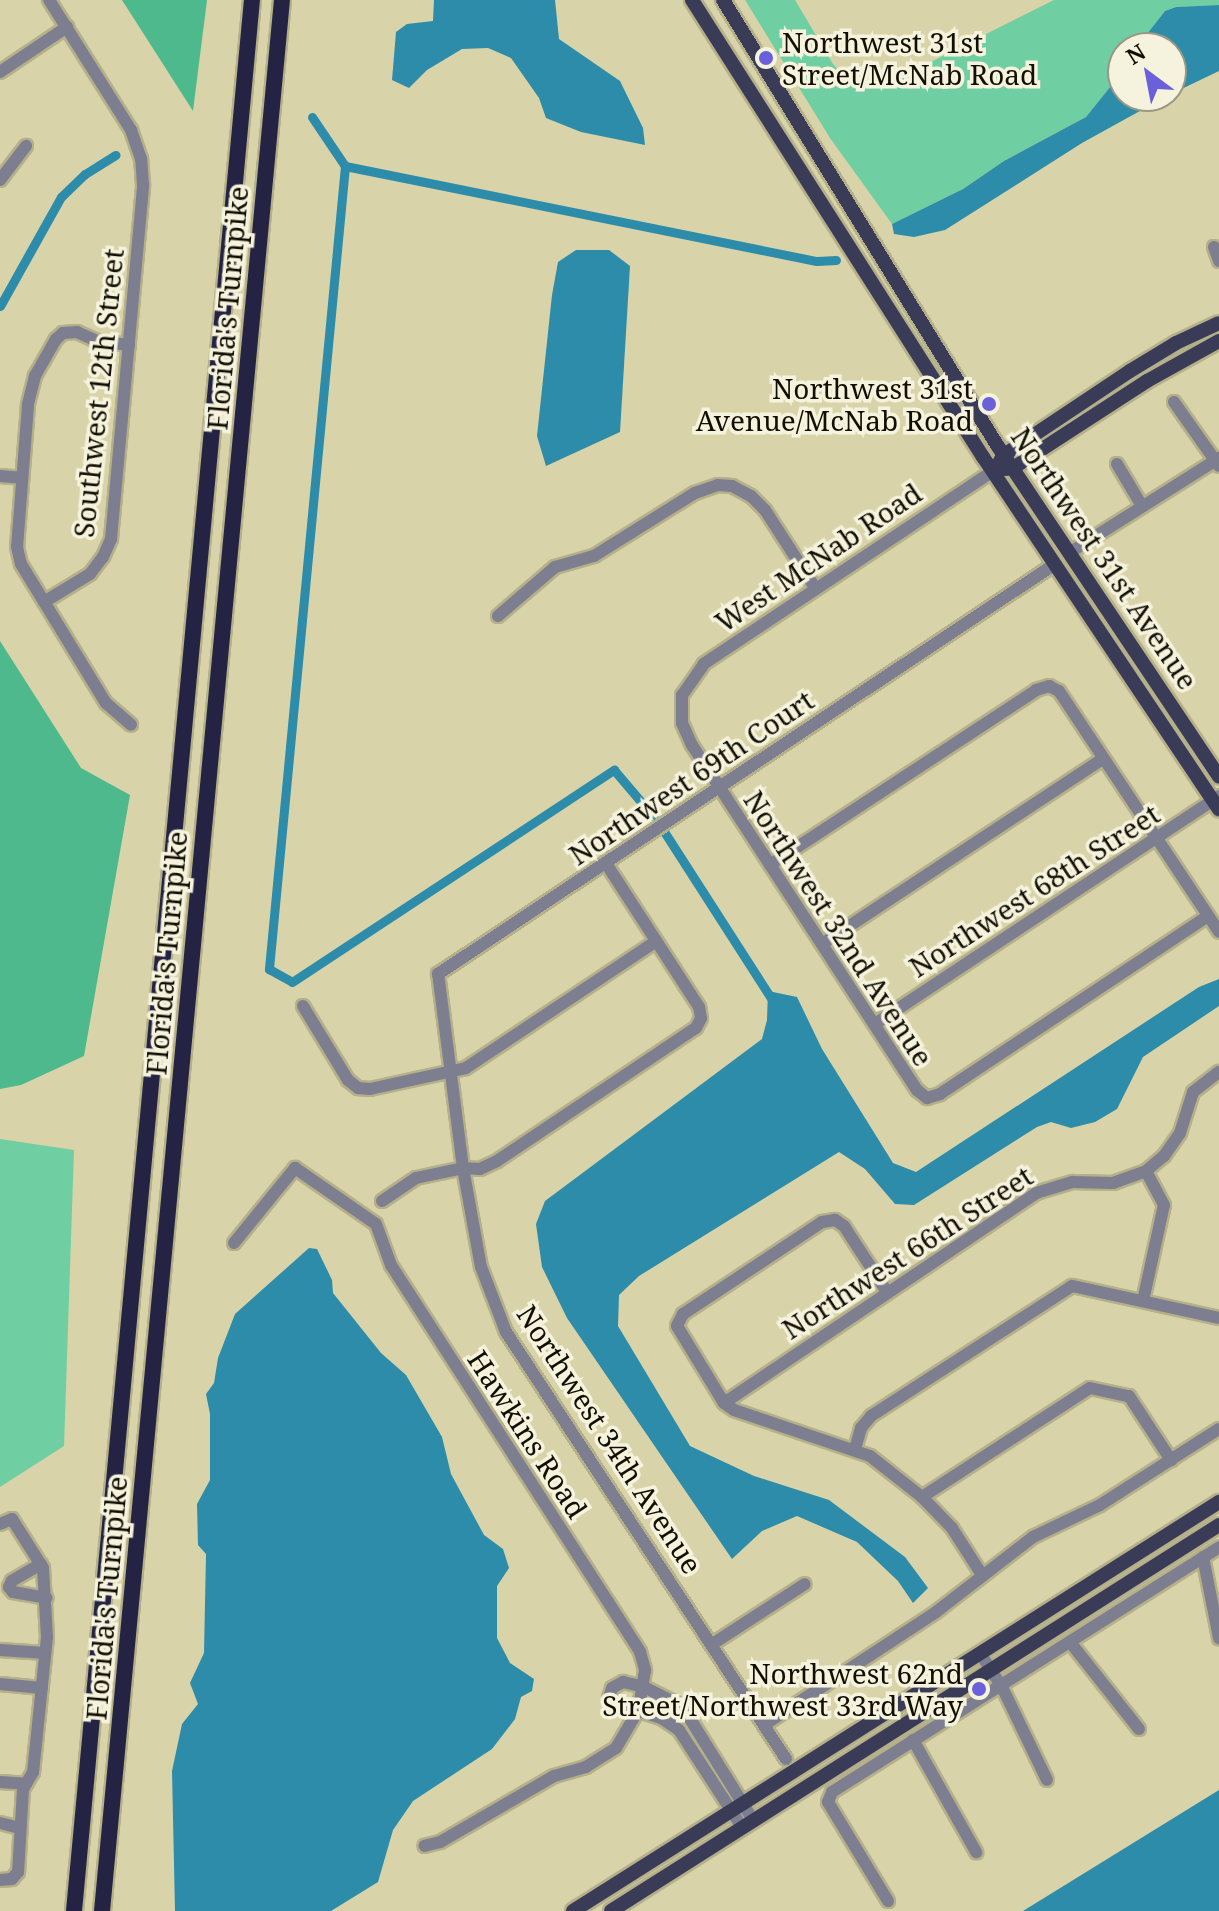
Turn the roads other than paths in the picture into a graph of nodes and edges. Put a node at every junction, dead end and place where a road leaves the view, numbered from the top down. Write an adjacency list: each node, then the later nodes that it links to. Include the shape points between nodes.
1 (49, 0): 6 (street)
2 (252, 0): 94 (highway, Florida's Turnpike)
3 (282, 0): 95 (highway, Florida's Turnpike)
4 (692, 0): 20 (main road, Northwest 31st Avenue)
5 (723, 0): 16 (main road, Northwest 31st Avenue)
6 (67, 27): 7 (street); 14 (street, Southwest 12th Street, via 131,130 141,159)
7 (0, 72)
8 (26, 146): 9 (street)
9 (0, 180)
10 (1214, 247): 11 (street)
11 (1219, 261)
12 (1219, 323): 16 (main road, West McNab Road, via 1142,364)
13 (1219, 341): 19 (main road, West McNab Road)
14 (129, 345): 22 (street, via 77,332 56,339 35,376); 27 (street, Southwest 12th Street, via 111,539 90,574)
15 (1174, 402): 17 (street)
16 (1004, 455): 19 (main road, Northwest 31st Avenue); 20 (main road, West McNab Road)
17 (1218, 461): 23 (street)
18 (1117, 464): 23 (street)
19 (1013, 468): 20 (main road, West McNab Road); 24 (main road, Northwest 31st Avenue)
20 (993, 471): 25 (main road, Northwest 31st Avenue); 26 (street, West McNab Road)
21 (0, 476): 22 (street)
22 (21, 478): 27 (street, via 17,547)
23 (1142, 506): 24 (street)
24 (1069, 553): 32 (main road, Northwest 31st Avenue)
25 (1055, 564): 33 (street, Northwest 69th Court); 34 (main road, Northwest 31st Avenue)
26 (816, 589): 28 (street, via 765,510 751,496 718,485 695,493 594,556 555,567); 29 (street, West McNab Road, via 704,664)
27 (44, 602): 30 (street, via 106,703)
28 (498, 616)
29 (682, 695): 33 (street, Northwest 32nd Avenue, via 682,723)
30 (131, 725)
31 (1103, 759): 35 (street); 37 (street, via 1059,691 1049,686 1036,690); 41 (street)
32 (1219, 776)
33 (718, 788): 36 (street, Northwest 69th Court); 37 (street, Northwest 32nd Avenue)
34 (1217, 802): 35 (street, Northwest 68th Street)
35 (1156, 838): 38 (street); 43 (street, Northwest 68th Street)
36 (606, 863): 40 (street); 45 (street, Northwest 69th Court, via 438,974)
37 (770, 865): 41 (street, Northwest 32nd Avenue)
38 (1208, 916): 39 (street); 43 (street, Northwest 32nd Avenue, via 940,1094 927,1098 917,1090)
39 (1219, 932)
40 (655, 942): 45 (street); 46 (street, via 699,1007 696,1028 497,1161 480,1169)
41 (822, 944): 43 (street, Northwest 32nd Avenue)
42 (303, 1006): 45 (street, via 358,1088)
43 (875, 1024)
44 (1219, 1072): 47 (street, Northwest 66th Street, via 1193,1092 1180,1133)
45 (451, 1074): 46 (street, Northwest 34th Avenue)
46 (463, 1168): 48 (street, via 416,1178); 69 (street, Northwest 34th Avenue, via 481,1267 506,1332)
47 (1146, 1171): 50 (street, Northwest 66th Street, via 1113,1183 1072,1182 1036,1193); 51 (street, via 1161,1196 1163,1214)
48 (382, 1201)
49 (234, 1243): 75 (street, Hawkins Road, via 295,1168 376,1224 391,1265 640,1652)
50 (887, 1292): 53 (street, Northwest 66th Street); 53 (street, via 835,1220 822,1222 683,1314 677,1326)
51 (1143, 1301): 52 (street); 55 (street, via 1083,1286 1061,1291 871,1416)
52 (1219, 1318)
53 (724, 1403): 55 (street)
54 (1219, 1429): 56 (street)
55 (855, 1449): 57 (street)
56 (1171, 1460): 57 (street, via 1129,1396 1090,1388); 64 (street, via 1100,1505 1033,1537)
57 (922, 1497): 64 (street, via 952,1528)
58 (1219, 1502): 72 (main road)
59 (0, 1524): 63 (street, via 12,1519)
60 (1219, 1525): 73 (main road)
61 (1219, 1547): 62 (street)
62 (1203, 1557): 67 (street); 68 (street)
63 (41, 1564): 66 (street); 66 (street, via 9,1587)
64 (982, 1575): 79 (street, via 936,1612)
65 (805, 1584): 69 (street)
66 (46, 1598): 71 (street)
67 (1219, 1638)
68 (1070, 1642): 76 (street); 80 (street)
69 (714, 1643): 79 (street, Northwest 34th Avenue)
70 (0, 1650): 71 (street)
71 (45, 1653): 77 (street)
72 (980, 1653): 73 (street); 86 (main road)
73 (991, 1669): 76 (street); 88 (main road)
74 (0, 1684): 77 (street)
75 (644, 1687): 78 (street); 78 (street, via 623,1682 609,1693 614,1703); 86 (street, via 682,1706)
76 (1002, 1687): 81 (street); 83 (street)
77 (42, 1688): 85 (street, via 33,1772)
78 (639, 1709): 86 (street, via 679,1730); 90 (street, via 616,1748 603,1758 554,1776 440,1842)
79 (764, 1725): 82 (street, Northwest 34th Avenue)
80 (1139, 1729)
81 (913, 1740): 91 (street); 93 (street, via 832,1792 828,1802)
82 (786, 1759)
83 (1047, 1780)
84 (0, 1782): 85 (street)
85 (26, 1784): 89 (street)
86 (737, 1807): 88 (street); 96 (main road)
87 (0, 1823): 89 (street)
88 (748, 1824): 97 (main road)
89 (20, 1828): 92 (street, via 18,1872)
90 (424, 1846)
91 (976, 1852)
92 (0, 1880)
93 (888, 1901)
94 (74, 1911)
95 (102, 1911)
96 (573, 1911)
97 (611, 1911)

